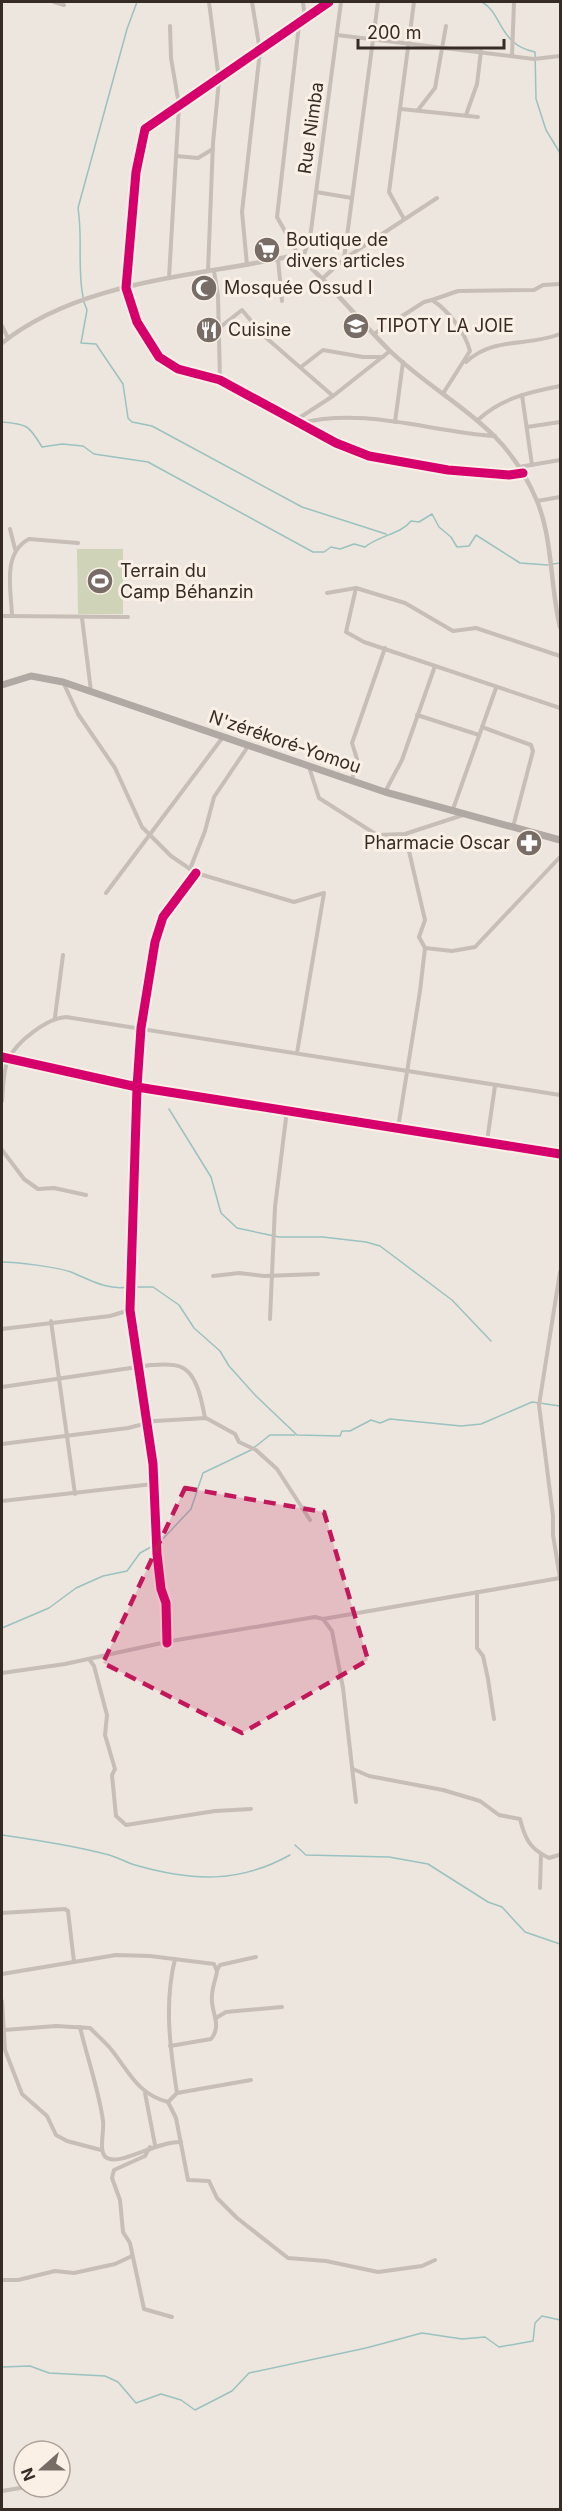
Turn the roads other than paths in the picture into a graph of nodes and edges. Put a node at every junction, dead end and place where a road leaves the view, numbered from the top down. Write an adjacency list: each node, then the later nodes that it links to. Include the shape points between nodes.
1 (54, 2): 10 (street)
2 (209, 2): 23 (street)
3 (252, 2): 19 (street)
4 (303, 2): 11 (street)
5 (329, 2): 11 (street)
6 (341, 2): 15 (street, Rue Nimba)
7 (378, 2): 16 (street)
8 (414, 2): 17 (street)
9 (514, 2): 21 (street)
10 (64, 5)
11 (305, 19): 12 (street)
12 (299, 24): 19 (street); 36 (street, via 277,217)
13 (170, 26): 24 (street)
14 (446, 26): 18 (street)
15 (337, 35): 16 (street); 31 (street, Rue Nimba)
16 (373, 40): 17 (street); 32 (street)
17 (409, 44): 18 (street); 25 (street)
18 (443, 48): 20 (street); 26 (street, via 435,88)
19 (260, 51): 23 (street); 38 (street, via 242,212)
20 (481, 51): 21 (street); 27 (street, via 477,84)
21 (512, 55): 22 (street)
22 (561, 56)
23 (219, 80): 24 (street); 29 (street)
24 (179, 105): 30 (street); 43 (street, via 145,129 141,141)
25 (401, 109): 26 (street); 34 (street, via 389,192)
26 (418, 110): 27 (street)
27 (466, 115): 28 (street)
28 (478, 117)
29 (213, 149): 30 (street, via 198,158); 39 (street)
30 (176, 156): 40 (street)
31 (316, 192): 32 (street); 36 (street, Rue Nimba, via 310,238)
32 (352, 198): 37 (street)
33 (437, 198): 34 (street)
34 (404, 219): 37 (street)
35 (278, 259): 36 (street); 38 (street); 45 (street)
36 (302, 259): 41 (street)
37 (344, 259): 41 (street)
38 (247, 266): 39 (street)
39 (211, 271): 40 (street); 47 (street)
40 (169, 278): 43 (street)
41 (322, 279): 48 (street)
42 (561, 284): 44 (street, via 534,290 458,291)
43 (126, 288): 50 (street, via 52,313); 57 (street, via 137,322 159,357 178,369)
44 (432, 300): 48 (street); 55 (street, via 442,306 468,343 470,351)
45 (282, 301)
46 (2, 326): 50 (street)
47 (219, 328): 56 (street, via 242,310 263,335); 57 (street)
48 (374, 334): 52 (street)
49 (561, 334): 55 (street, via 482,350)
50 (8, 338): 51 (street)
51 (2, 343)
52 (390, 351): 53 (street); 54 (street)
53 (383, 357): 56 (street, via 323,350); 61 (street)
54 (404, 362): 59 (street); 64 (street)
55 (464, 364): 59 (street)
56 (301, 367): 61 (street)
57 (220, 380): 63 (street)
58 (561, 386): 60 (street)
59 (444, 392): 62 (street)
60 (522, 394): 62 (street, via 492,407); 67 (street)
61 (333, 396): 63 (street)
62 (478, 419): 68 (street)
63 (296, 420): 66 (street)
64 (395, 422): 66 (street, via 321,418); 68 (street)
65 (561, 422): 67 (street)
66 (301, 423): 72 (street, via 369,456 448,470)
67 (526, 427): 70 (street)
68 (496, 436): 71 (street)
69 (561, 460): 70 (street)
70 (532, 465): 71 (street)
71 (519, 467): 72 (street)
72 (523, 473): 74 (street)
73 (561, 497): 74 (street)
74 (537, 501): 84 (street)
75 (10, 529): 77 (street)
76 (78, 543): 77 (street, via 29,539)
77 (15, 550): 80 (street, via 10,572)
78 (356, 588): 79 (street); 85 (street, via 346,632); 86 (street, via 405,603 453,631 476,628)
79 (327, 593)
80 (12, 615): 81 (street); 83 (street)
81 (2, 616)
82 (128, 617): 83 (street)
83 (82, 618): 91 (street)
84 (561, 627)
85 (385, 648): 87 (street); 99 (street, via 352,743 357,759)
86 (561, 656)
87 (435, 666): 90 (street); 93 (street)
88 (63, 682): 89 (highway, N'zérékoré-Yomou, via 31,676); 91 (highway, N'zérékoré-Yomou); 104 (street)
89 (2, 685)
90 (496, 688): 92 (street); 94 (street)
91 (91, 691): 96 (highway, N'zérékoré-Yomou)
92 (561, 708)
93 (417, 715): 95 (street); 100 (street, via 402,760)
94 (482, 727): 95 (street); 103 (street, via 531,745 533,751)
95 (480, 735): 101 (street)
96 (223, 737): 97 (highway, N'zérékoré-Yomou); 104 (street)
97 (249, 745): 98 (highway, N'zérékoré-Yomou); 108 (street, via 214,797)
98 (309, 767): 99 (highway, N'zérékoré-Yomou); 105 (street, via 319,798 377,836)
99 (351, 780): 100 (highway, N'zérékoré-Yomou)
100 (385, 792): 101 (highway, N'zérékoré-Yomou)
101 (452, 812): 102 (highway, N'zérékoré-Yomou)
102 (463, 815): 103 (highway, N'zérékoré-Yomou); 105 (street)
103 (513, 828): 106 (highway, N'zérékoré-Yomou)
104 (150, 834): 108 (street); 110 (street)
105 (405, 834): 111 (street, via 424,920 419,937)
106 (561, 840)
107 (561, 856): 111 (street, via 475,947 452,951)
108 (190, 869): 109 (street)
109 (196, 873): 114 (street, via 163,917); 115 (street, via 294,902 324,893)
110 (106, 893)
111 (425, 948): 118 (street)
112 (63, 955): 113 (street)
113 (55, 1017): 114 (street); 117 (street, via 27,1036)
114 (141, 1028): 115 (street); 120 (street)
115 (297, 1053): 118 (street)
116 (2, 1057): 117 (street)
117 (8, 1059): 120 (street); 122 (street)
118 (406, 1071): 119 (street); 124 (street)
119 (495, 1086): 121 (street); 125 (street)
120 (137, 1088): 123 (street); 133 (street)
121 (561, 1095)
122 (2, 1101)
123 (287, 1110): 124 (street); 132 (street, via 275,1208)
124 (398, 1128): 125 (street)
125 (487, 1141): 127 (street)
126 (2, 1150): 128 (street, via 24,1179 38,1190 54,1188)
127 (561, 1154)
128 (86, 1194)
129 (561, 1272): 148 (street, via 539,1405)
130 (318, 1274): 132 (street)
131 (213, 1276): 132 (street)
132 (272, 1276): 134 (street)
133 (130, 1310): 135 (street, via 110,1316); 137 (street)
134 (270, 1319)
135 (51, 1321): 136 (street); 138 (street)
136 (2, 1329)
137 (136, 1368): 138 (street); 140 (street, via 181,1367 191,1375); 141 (street)
138 (59, 1380): 139 (street); 142 (street)
139 (2, 1387)
140 (205, 1418): 141 (street); 147 (street, via 235,1434 239,1442 256,1450 277,1469)
141 (147, 1423): 142 (street); 144 (street)
142 (67, 1436): 143 (street); 145 (street)
143 (2, 1444)
144 (153, 1484): 145 (street); 151 (street, via 160,1589 169,1626)
145 (75, 1494): 146 (street)
146 (2, 1502)
147 (310, 1520)
148 (560, 1578): 149 (street)
149 (477, 1592): 150 (street); 154 (street, via 477,1648 483,1656)
150 (324, 1619): 151 (street, via 315,1617); 155 (street, via 332,1631)
151 (167, 1642): 152 (street)
152 (89, 1659): 153 (street); 157 (street, via 107,1715 105,1736 115,1769 112,1775 116,1816 126,1825)
153 (2, 1673)
154 (494, 1719)
155 (353, 1769): 156 (street); 158 (street, via 480,1801 499,1815 520,1819 526,1841)
156 (356, 1802)
157 (251, 1809)
158 (542, 1854): 159 (street, via 549,1858); 160 (street)
159 (559, 1855)
160 (540, 1888)
161 (2, 1913): 164 (street, via 68,1911)
162 (256, 1957): 166 (street)
163 (175, 1959): 164 (street, via 116,1955); 165 (street); 174 (street, via 168,1995)
164 (74, 1962): 168 (street)
165 (214, 1964): 166 (street); 167 (street)
166 (220, 1965): 167 (street)
167 (217, 1971): 171 (street, via 212,1995)
168 (2, 1974)
169 (2, 2001): 173 (street)
170 (282, 2007): 171 (street, via 226,2012)
171 (216, 2018): 174 (street, via 216,2033 211,2039)
172 (80, 2027): 173 (street); 176 (street, via 90,2028 110,2048 133,2083); 181 (street, via 104,2123)
173 (4, 2030): 181 (street, via 5,2050 22,2094 47,2116 56,2135)
174 (170, 2046): 177 (street)
175 (251, 2080): 177 (street)
176 (145, 2092): 178 (street); 180 (street)
177 (177, 2093): 178 (street)
178 (168, 2102): 179 (street)
179 (181, 2142): 180 (street); 183 (street, via 188,2180 209,2181 217,2198 237,2218 288,2258 378,2272 422,2266)
180 (152, 2146): 181 (street, via 110,2160); 182 (street, via 145,2156 112,2173 123,2232)
181 (101, 2150)
182 (132, 2256): 184 (street, via 74,2273 55,2271); 185 (street, via 144,2309)
183 (435, 2260)
184 (2, 2280)
185 (172, 2318)

